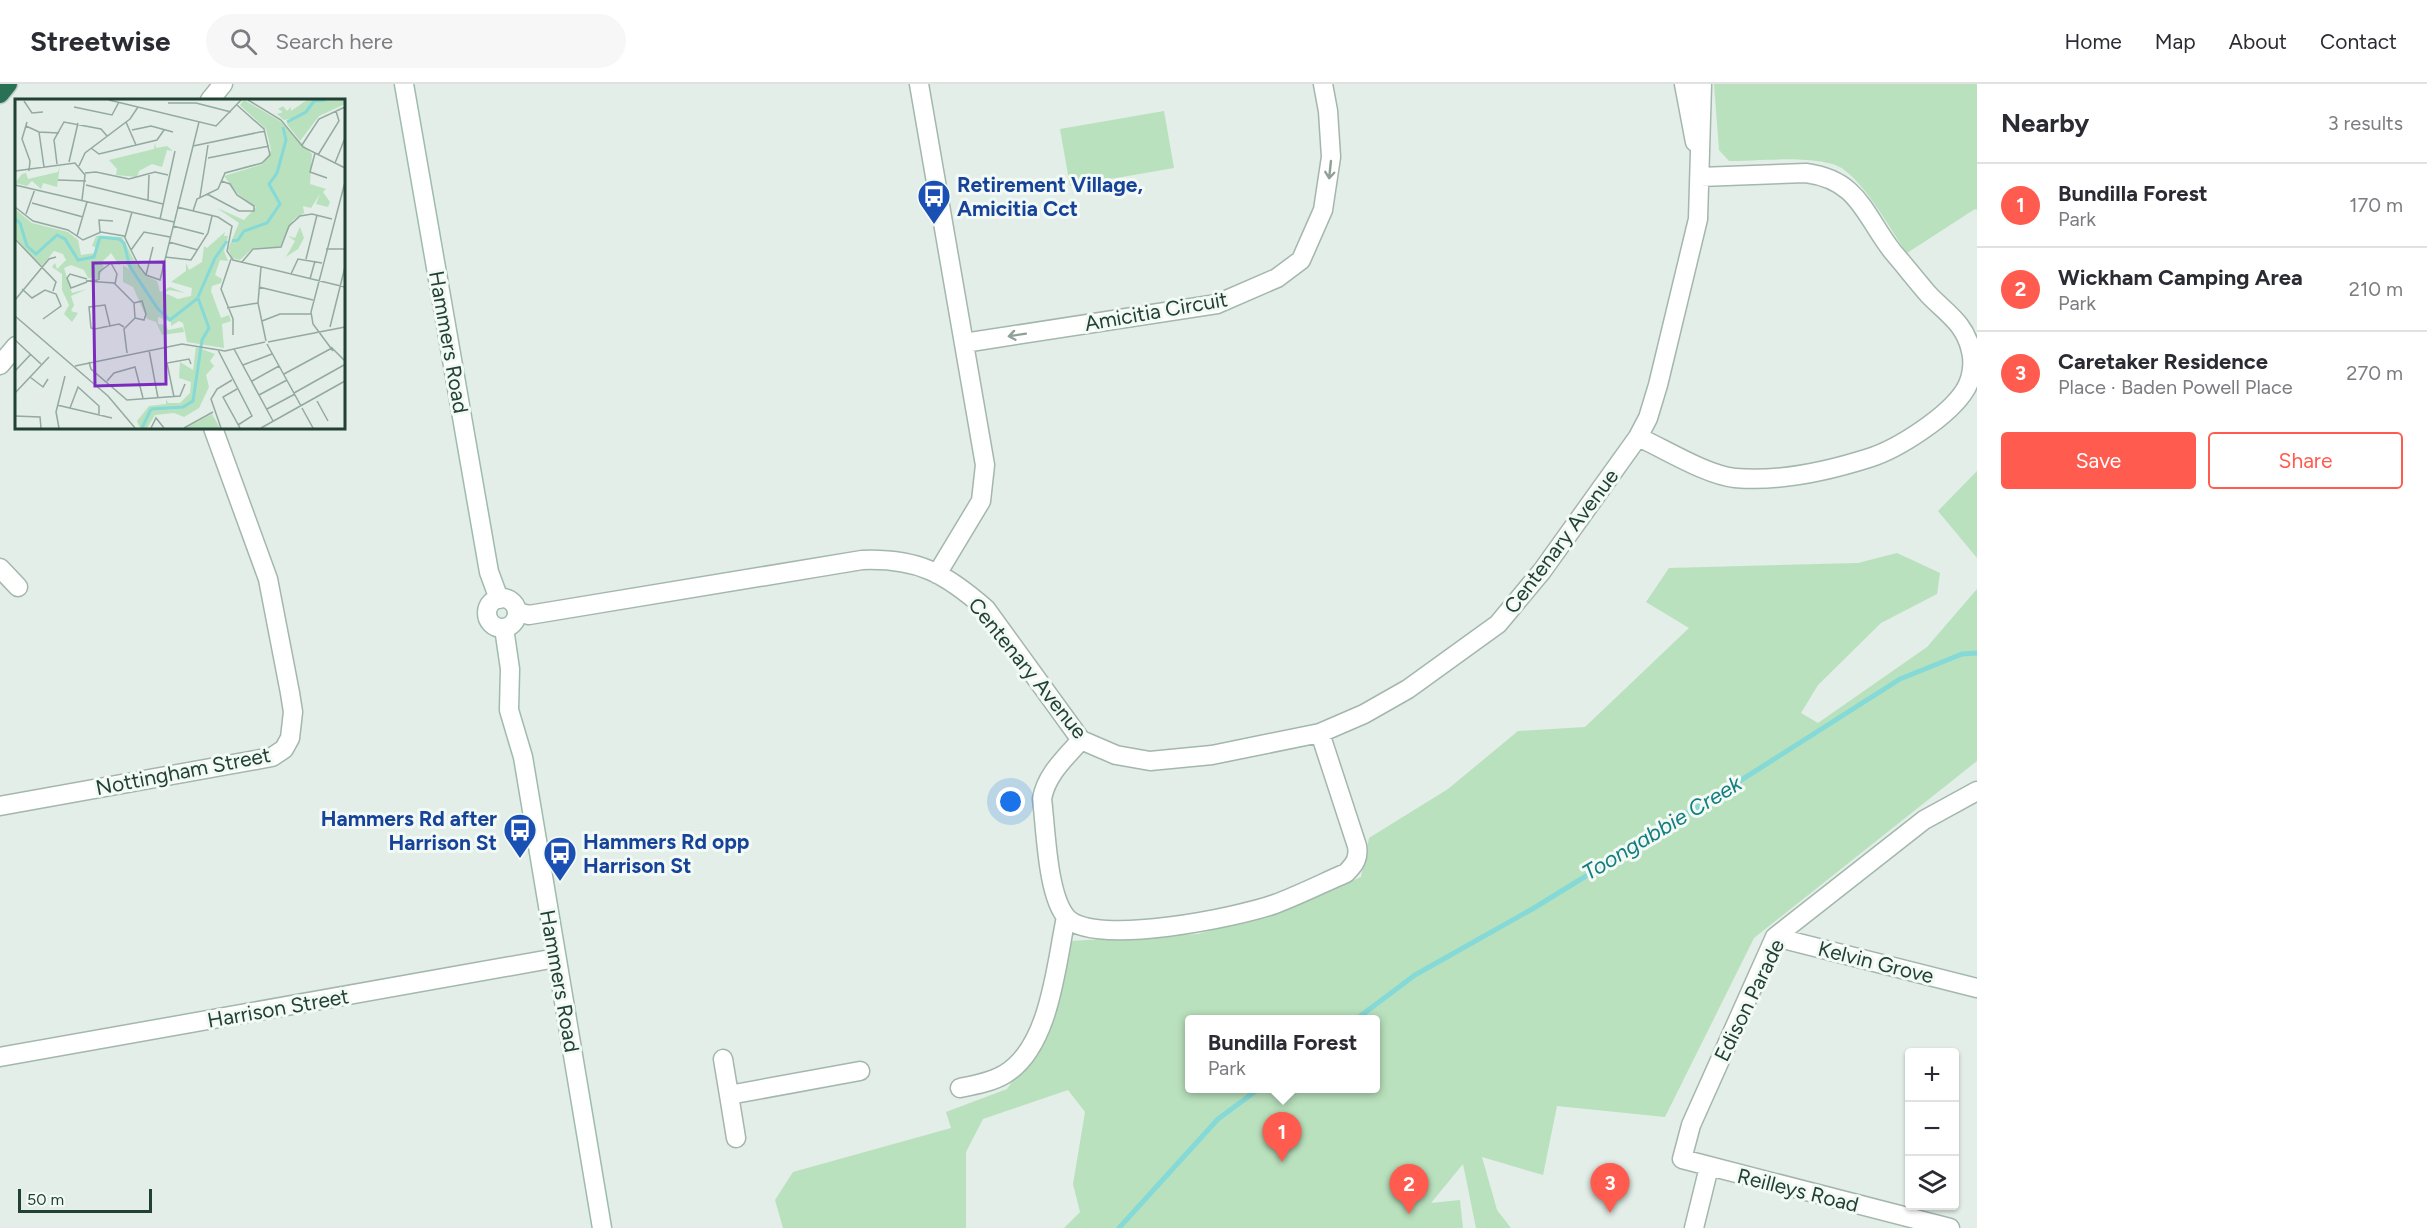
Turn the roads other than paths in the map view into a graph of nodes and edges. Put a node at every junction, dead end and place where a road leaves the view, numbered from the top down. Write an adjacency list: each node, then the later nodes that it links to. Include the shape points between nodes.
1 (8, 84): 8 (highway)
2 (223, 84): 9 (street)
3 (404, 84): 20 (street, Hammers Road, via 489,572)
4 (919, 84): 12 (street)
5 (1323, 84): 12 (street, Amicitia Circuit, one-way to 12, via 1331,146 1325,203 1301,260 1277,278 1217,304)
6 (1684, 84): 10 (street, Centenary Avenue)
7 (1702, 84): 10 (street, Centenary Avenue)
8 (0, 94)
9 (211, 99)
10 (1699, 158): 11 (street, Centenary Avenue)
11 (1700, 177): 16 (street, Centenary Avenue, via 1698,219 1685,280 1658,386); 16 (street, via 1806,173 1840,182 1915,279 1962,327 1971,351 1972,372 1965,391 1950,407 1889,450 1798,474 1731,478)
12 (964, 343): 18 (street, via 985,482 979,507)
13 (15, 347): 14 (street)
14 (0, 365)
15 (213, 429): 26 (street, Nottingham Street, via 270,589 293,712 290,738 284,749 272,758)
16 (1638, 437): 23 (street, Centenary Avenue, via 1542,571 1498,624 1408,689)
17 (0, 568): 19 (street)
18 (938, 574): 21 (street, Centenary Avenue, via 913,562 862,560 540,614); 24 (street, Centenary Avenue, via 986,609)
19 (18, 587)
20 (499, 599): 21 (street, via 509,600); 22 (street, via 489,607 487,617 496,627)
21 (517, 612): 22 (street, via 512,625)
22 (504, 628): 29 (street, Hammers Road, via 510,669 509,710 523,757)
23 (1320, 733): 24 (street, Centenary Avenue, via 1212,755 1150,761 1116,755); 27 (street, via 1357,846 1358,854 1346,873 1275,904 1195,923 1138,930 1106,929 1076,925)
24 (1081, 740): 27 (street, via 1060,762 1045,785 1042,799 1055,891)
25 (1977, 791): 28 (street, Edison Parade, via 1924,820)
26 (0, 806)
27 (1066, 917): 34 (street, via 1046,1008 1032,1047 1019,1064 1003,1075)
28 (1775, 937): 30 (street, Kelvin Grove); 37 (street, Edison Parade, via 1691,1125)
29 (556, 958): 31 (street, Harrison Street); 39 (street, Hammers Road)
30 (1977, 988)
31 (0, 1057)
32 (723, 1059): 35 (street)
33 (860, 1071): 35 (street)
34 (960, 1088)
35 (729, 1095): 36 (street)
36 (736, 1138)
37 (1682, 1159): 38 (street, Reilleys Road)
38 (1709, 1167): 40 (street); 41 (street, Reilleys Road)
39 (602, 1228)
40 (1694, 1228)
41 (1950, 1228)

